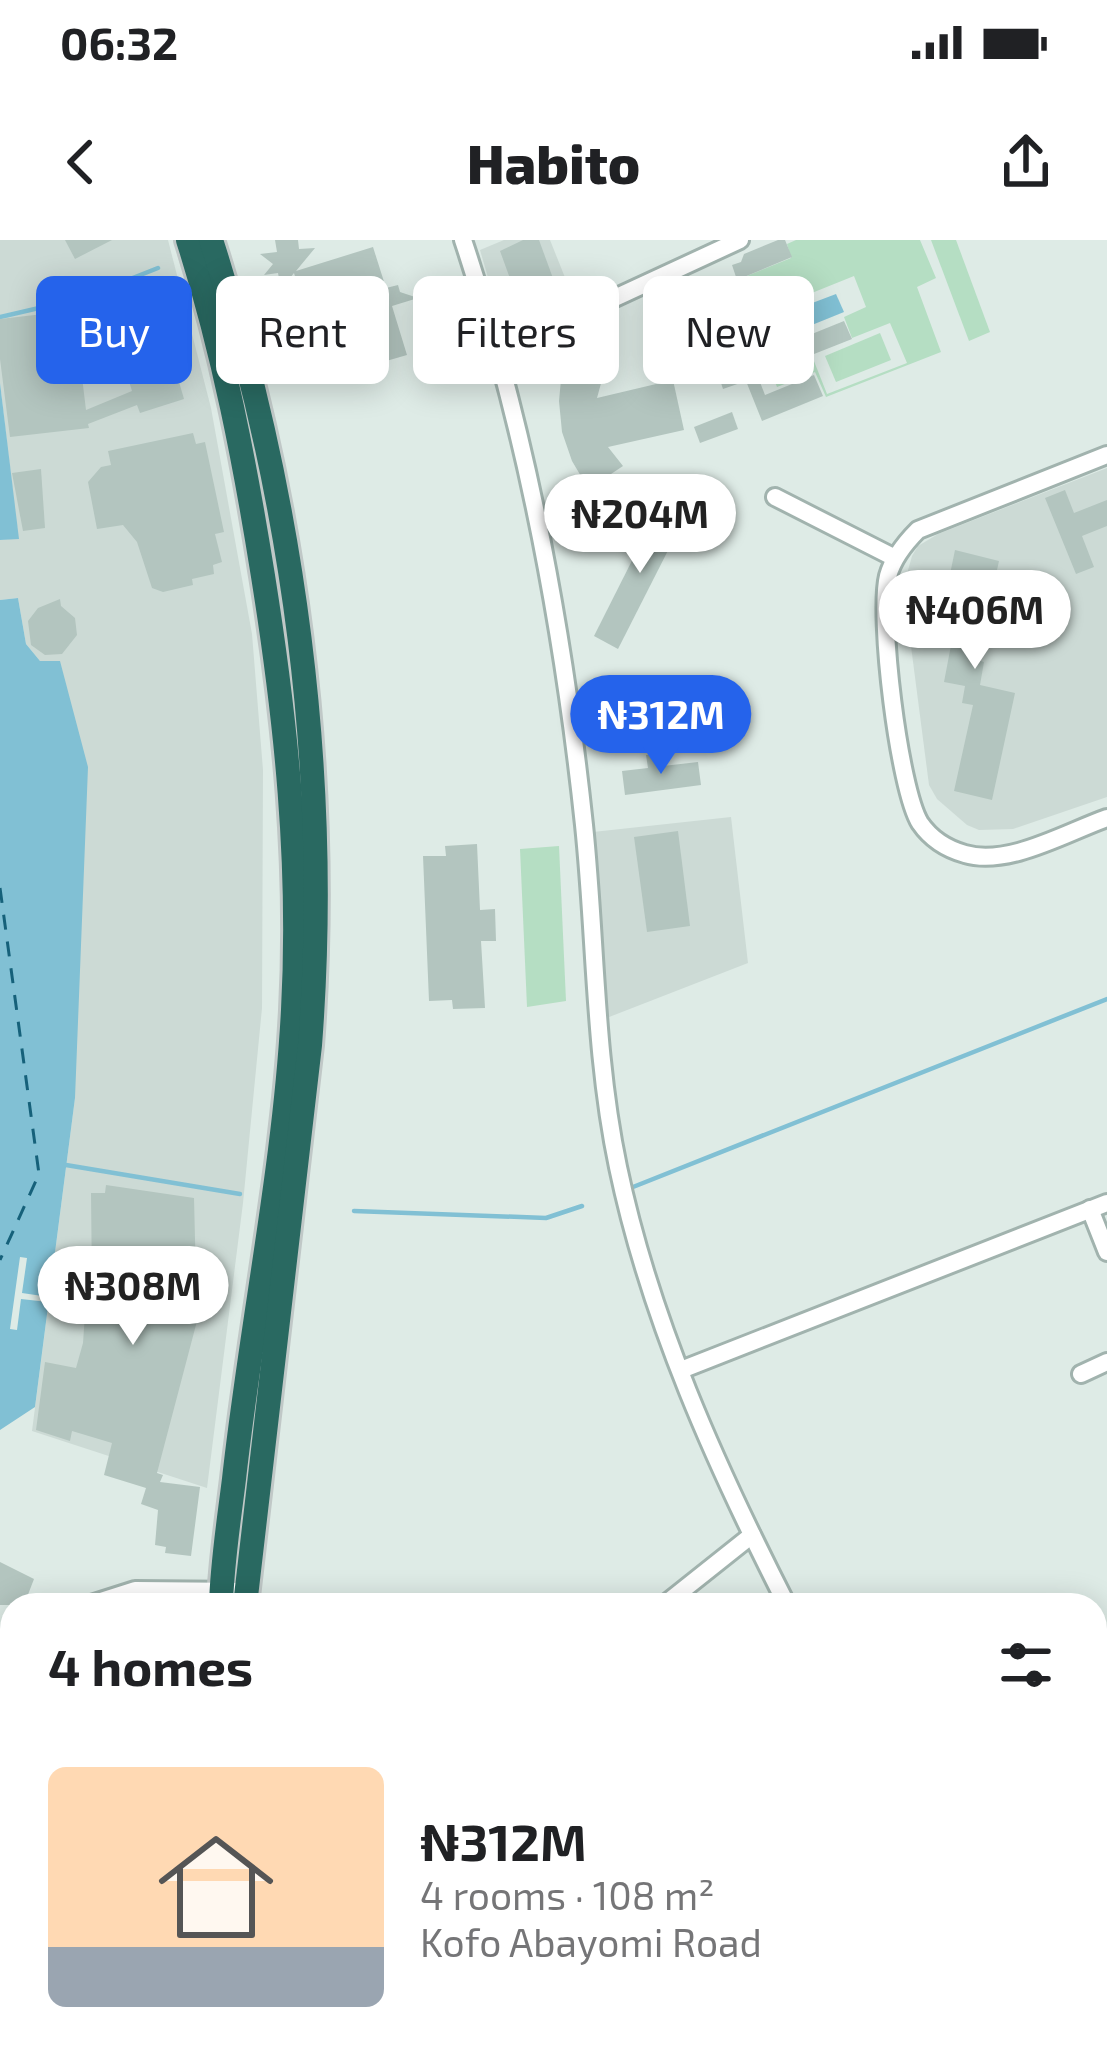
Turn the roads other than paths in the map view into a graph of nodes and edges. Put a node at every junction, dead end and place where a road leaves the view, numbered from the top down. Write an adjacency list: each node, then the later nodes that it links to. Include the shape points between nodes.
1 (188, 240): 20 (highway, via 253,514 281,693 294,862 293,1011)
2 (212, 240): 21 (highway, via 283,540 306,692 317,864 310,1045)
3 (463, 240): 5 (street)
4 (740, 240): 6 (street)
5 (474, 276)
6 (619, 296)
7 (505, 384): 15 (street, via 544,554 578,768 615,1149)
8 (1107, 455): 10 (street, via 935,520)
9 (775, 497): 10 (street)
10 (895, 558): 11 (street, via 884,612 906,792 921,825 940,845 970,856 1007,854)
11 (1107, 818)
12 (1099, 1206): 13 (street); 15 (street)
13 (1107, 1252)
14 (1107, 1362): 16 (street)
15 (681, 1370): 17 (street)
16 (1081, 1374)
17 (752, 1535): 22 (street); 23 (street)
18 (126, 1593): 19 (street)
19 (172, 1593)
20 (234, 1593)
21 (234, 1593)
22 (679, 1593)
23 (782, 1593)

